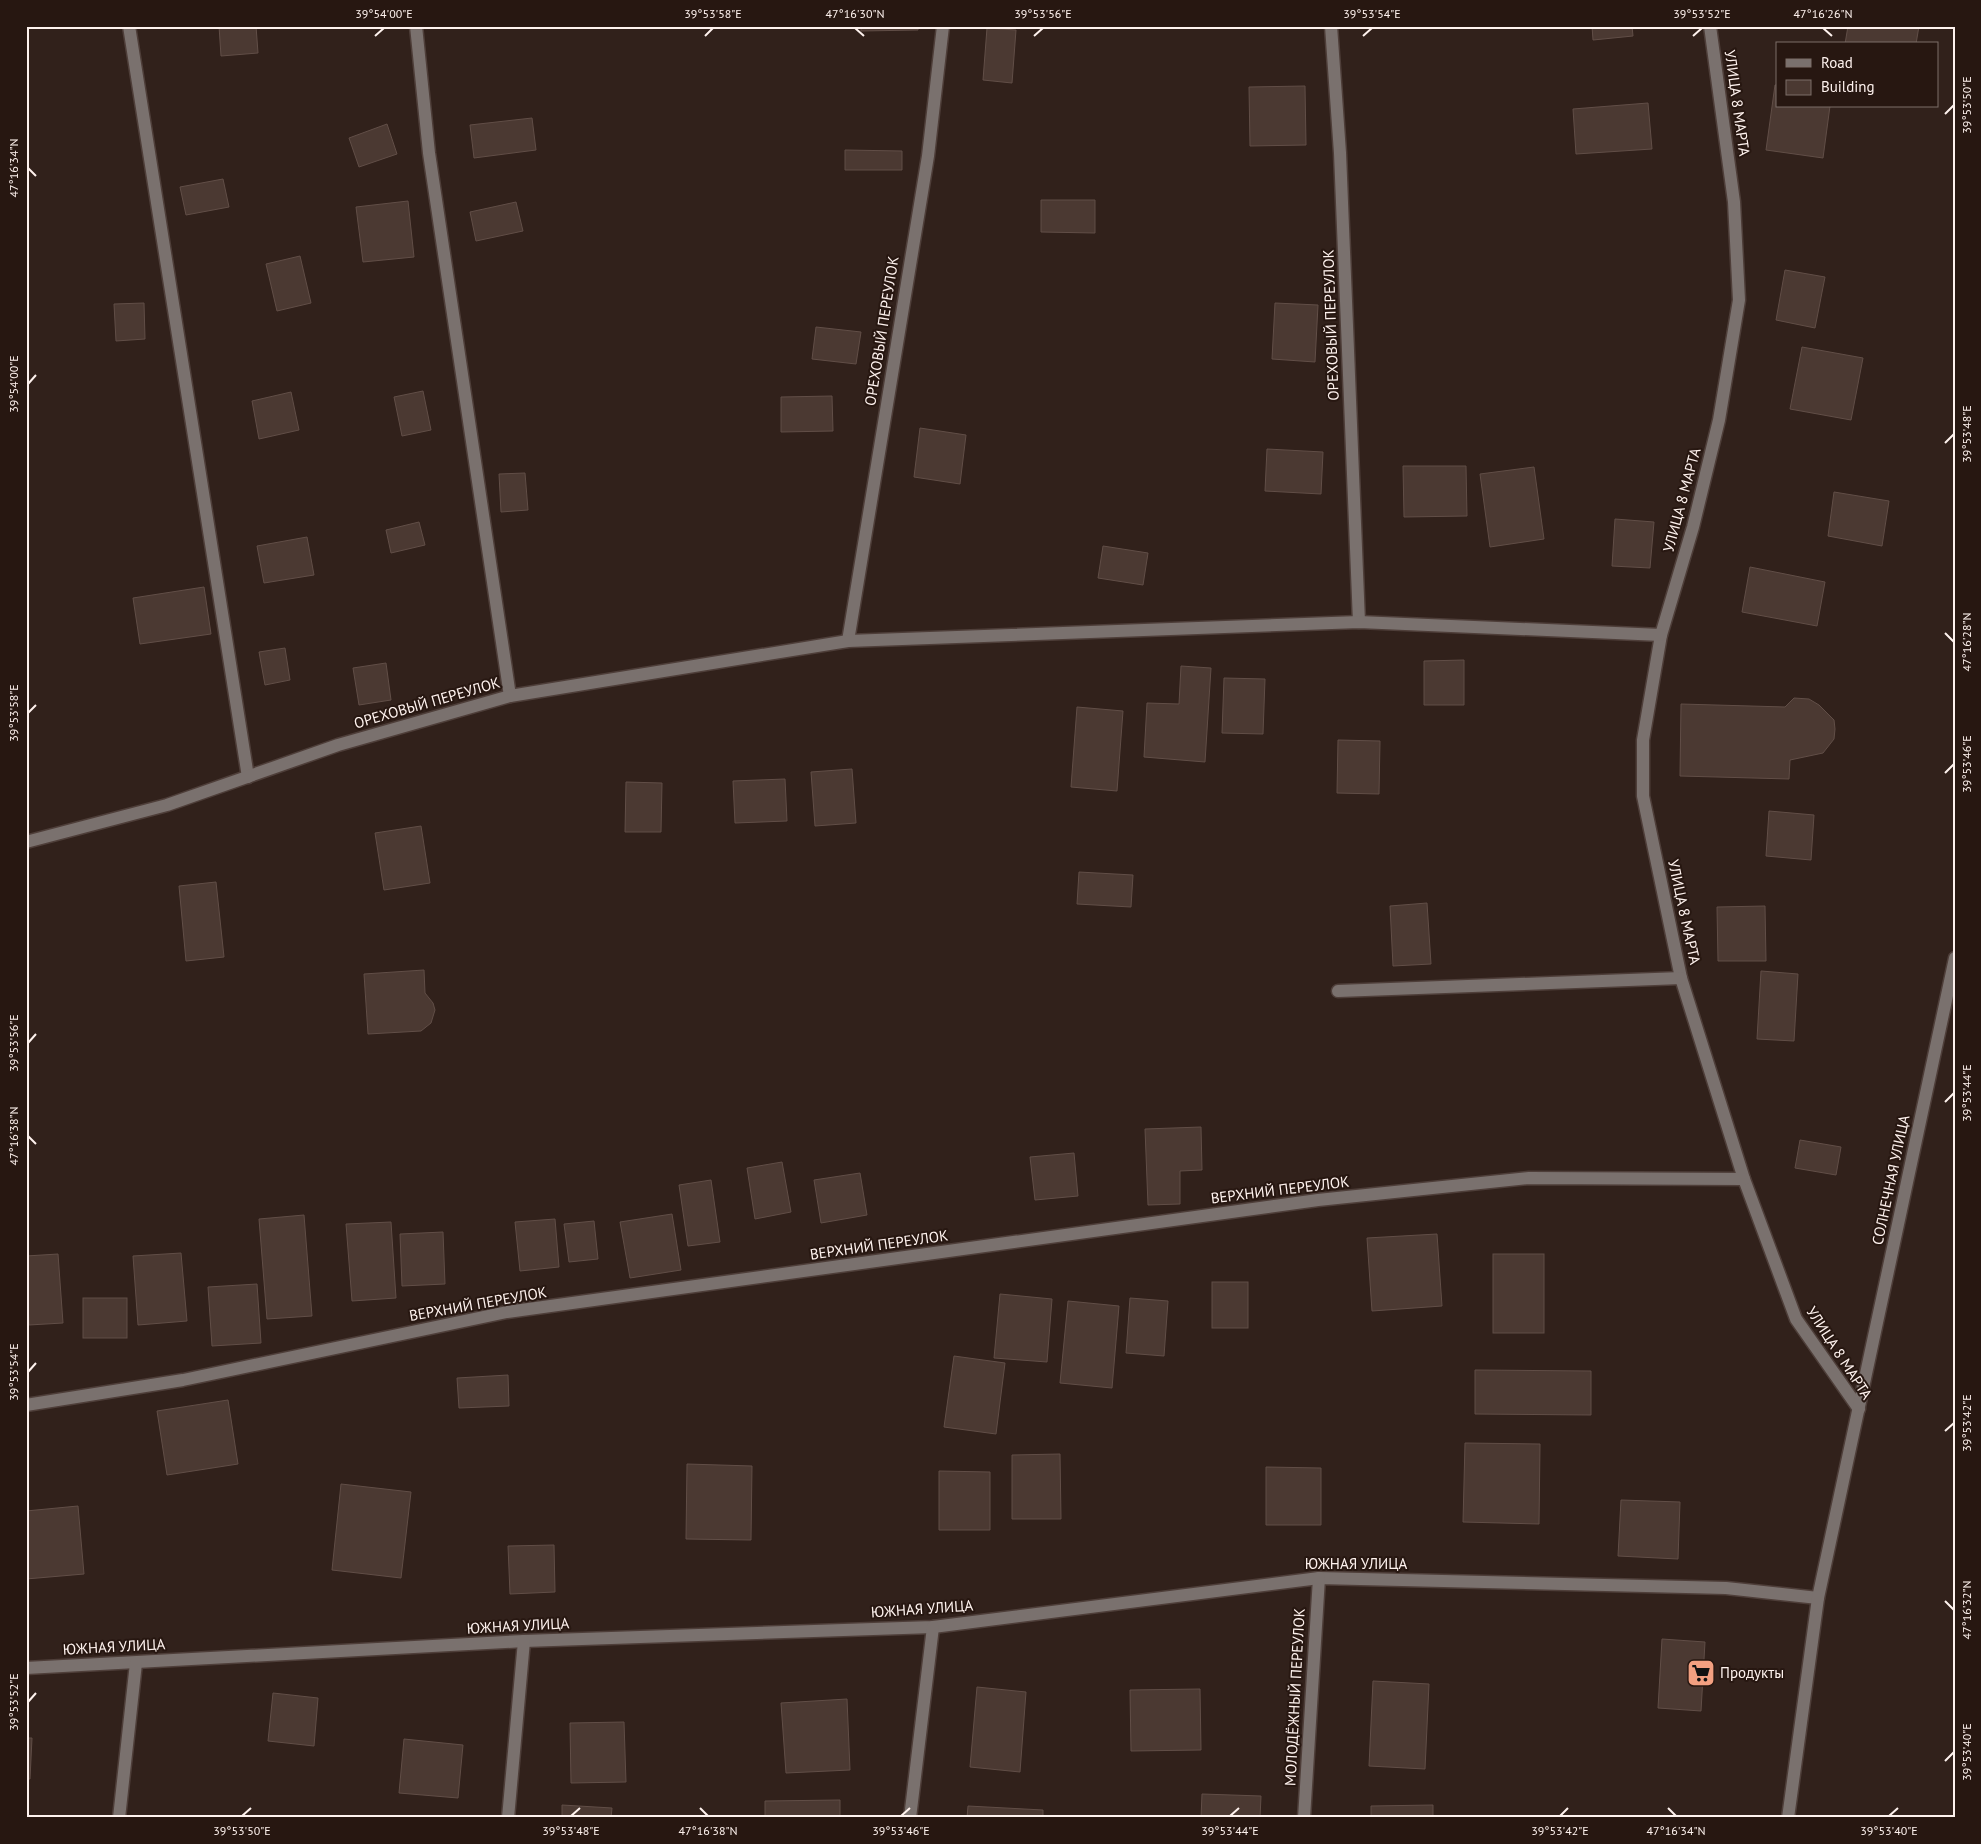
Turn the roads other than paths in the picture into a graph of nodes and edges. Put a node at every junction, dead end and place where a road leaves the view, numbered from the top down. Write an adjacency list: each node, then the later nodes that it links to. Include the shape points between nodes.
1 (129, 26): 10 (street)
2 (416, 26): 9 (street, via 431,163)
3 (943, 26): 8 (street, ОРЕХОВЫЙ ПЕРЕУЛОК, via 928,156)
4 (1331, 26): 6 (street, ОРЕХОВЫЙ ПЕРЕУЛОК, via 1340,153)
5 (1710, 26): 7 (street, УЛИЦА 8 МАРТА, via 1734,202 1739,300 1719,420 1693,527)
6 (1359, 622): 7 (street, ОРЕХОВЫЙ ПЕРЕУЛОК); 8 (street, ОРЕХОВЫЙ ПЕРЕУЛОК)
7 (1661, 635): 13 (street, УЛИЦА 8 МАРТА, via 1643,740 1643,796)
8 (848, 641): 9 (street, ОРЕХОВЫЙ ПЕРЕУЛОК)
9 (510, 696): 10 (street, ОРЕХОВЫЙ ПЕРЕУЛОК, via 338,745)
10 (248, 777): 11 (street, ОРЕХОВЫЙ ПЕРЕУЛОК, via 167,805)
11 (26, 842)
12 (1955, 958): 17 (street, СОЛНЕЧНАЯ УЛИЦА)
13 (1681, 978): 14 (street, УЛИЦА 8 МАРТА); 15 (street, УЛИЦА 8 МАРТА)
14 (1338, 991)
15 (1744, 1179): 16 (street, ВЕРХНИЙ ПЕРЕУЛОК, via 1529,1178 1318,1200 508,1312 183,1380); 17 (street, УЛИЦА 8 МАРТА, via 1796,1319)
16 (26, 1405)
17 (1859, 1410): 19 (street, УЛИЦА 8 МАРТА)
18 (1319, 1578): 19 (street, ЮЖНАЯ УЛИЦА, via 1726,1588); 20 (street, ЮЖНАЯ УЛИЦА); 27 (street, МОЛОДЁЖНЫЙ ПЕРЕУЛОК)
19 (1818, 1598): 28 (street, УЛИЦА 8 МАРТА)
20 (933, 1627): 21 (street, ЮЖНАЯ УЛИЦА); 26 (street)
21 (524, 1641): 22 (street, ЮЖНАЯ УЛИЦА); 25 (street)
22 (136, 1662): 23 (street, ЮЖНАЯ УЛИЦА); 24 (street)
23 (26, 1668)
24 (119, 1818)
25 (508, 1818)
26 (910, 1818)
27 (1304, 1818)
28 (1788, 1818)

